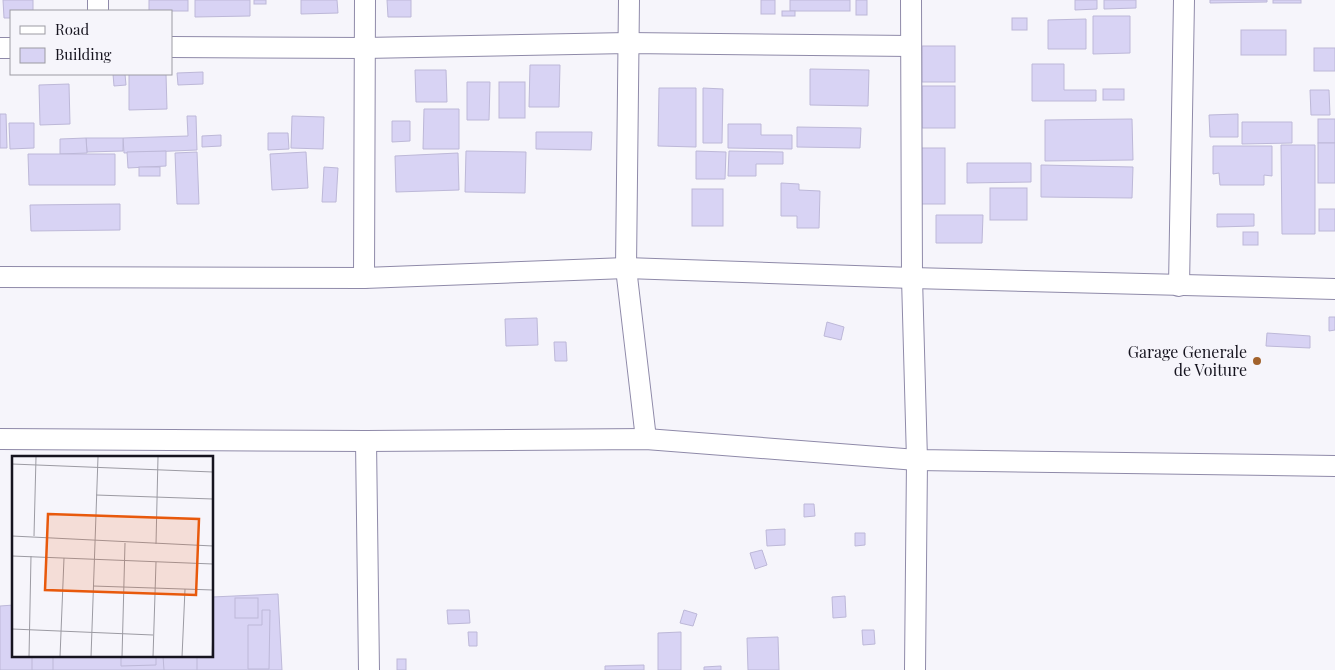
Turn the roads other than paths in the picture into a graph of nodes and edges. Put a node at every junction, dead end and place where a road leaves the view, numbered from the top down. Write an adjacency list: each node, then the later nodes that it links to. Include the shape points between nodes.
1 (365, 0): 8 (street)
2 (629, 0): 5 (street)
3 (911, 0): 6 (street)
4 (1184, 0): 13 (street)
5 (628, 43): 6 (street); 8 (street); 9 (street)
6 (911, 46): 12 (street)
7 (172, 47): 8 (street)
8 (364, 48): 11 (street)
9 (626, 268): 11 (street); 12 (street); 16 (street)
10 (0, 276): 11 (street)
11 (364, 278)
12 (912, 278): 13 (street); 18 (street)
13 (1179, 286): 14 (street)
14 (1335, 289)
15 (0, 439): 17 (street)
16 (646, 439): 17 (street); 18 (street)
17 (366, 441): 20 (street)
18 (917, 460): 19 (street); 21 (street)
19 (1335, 466)
20 (369, 670)
21 (915, 670)

